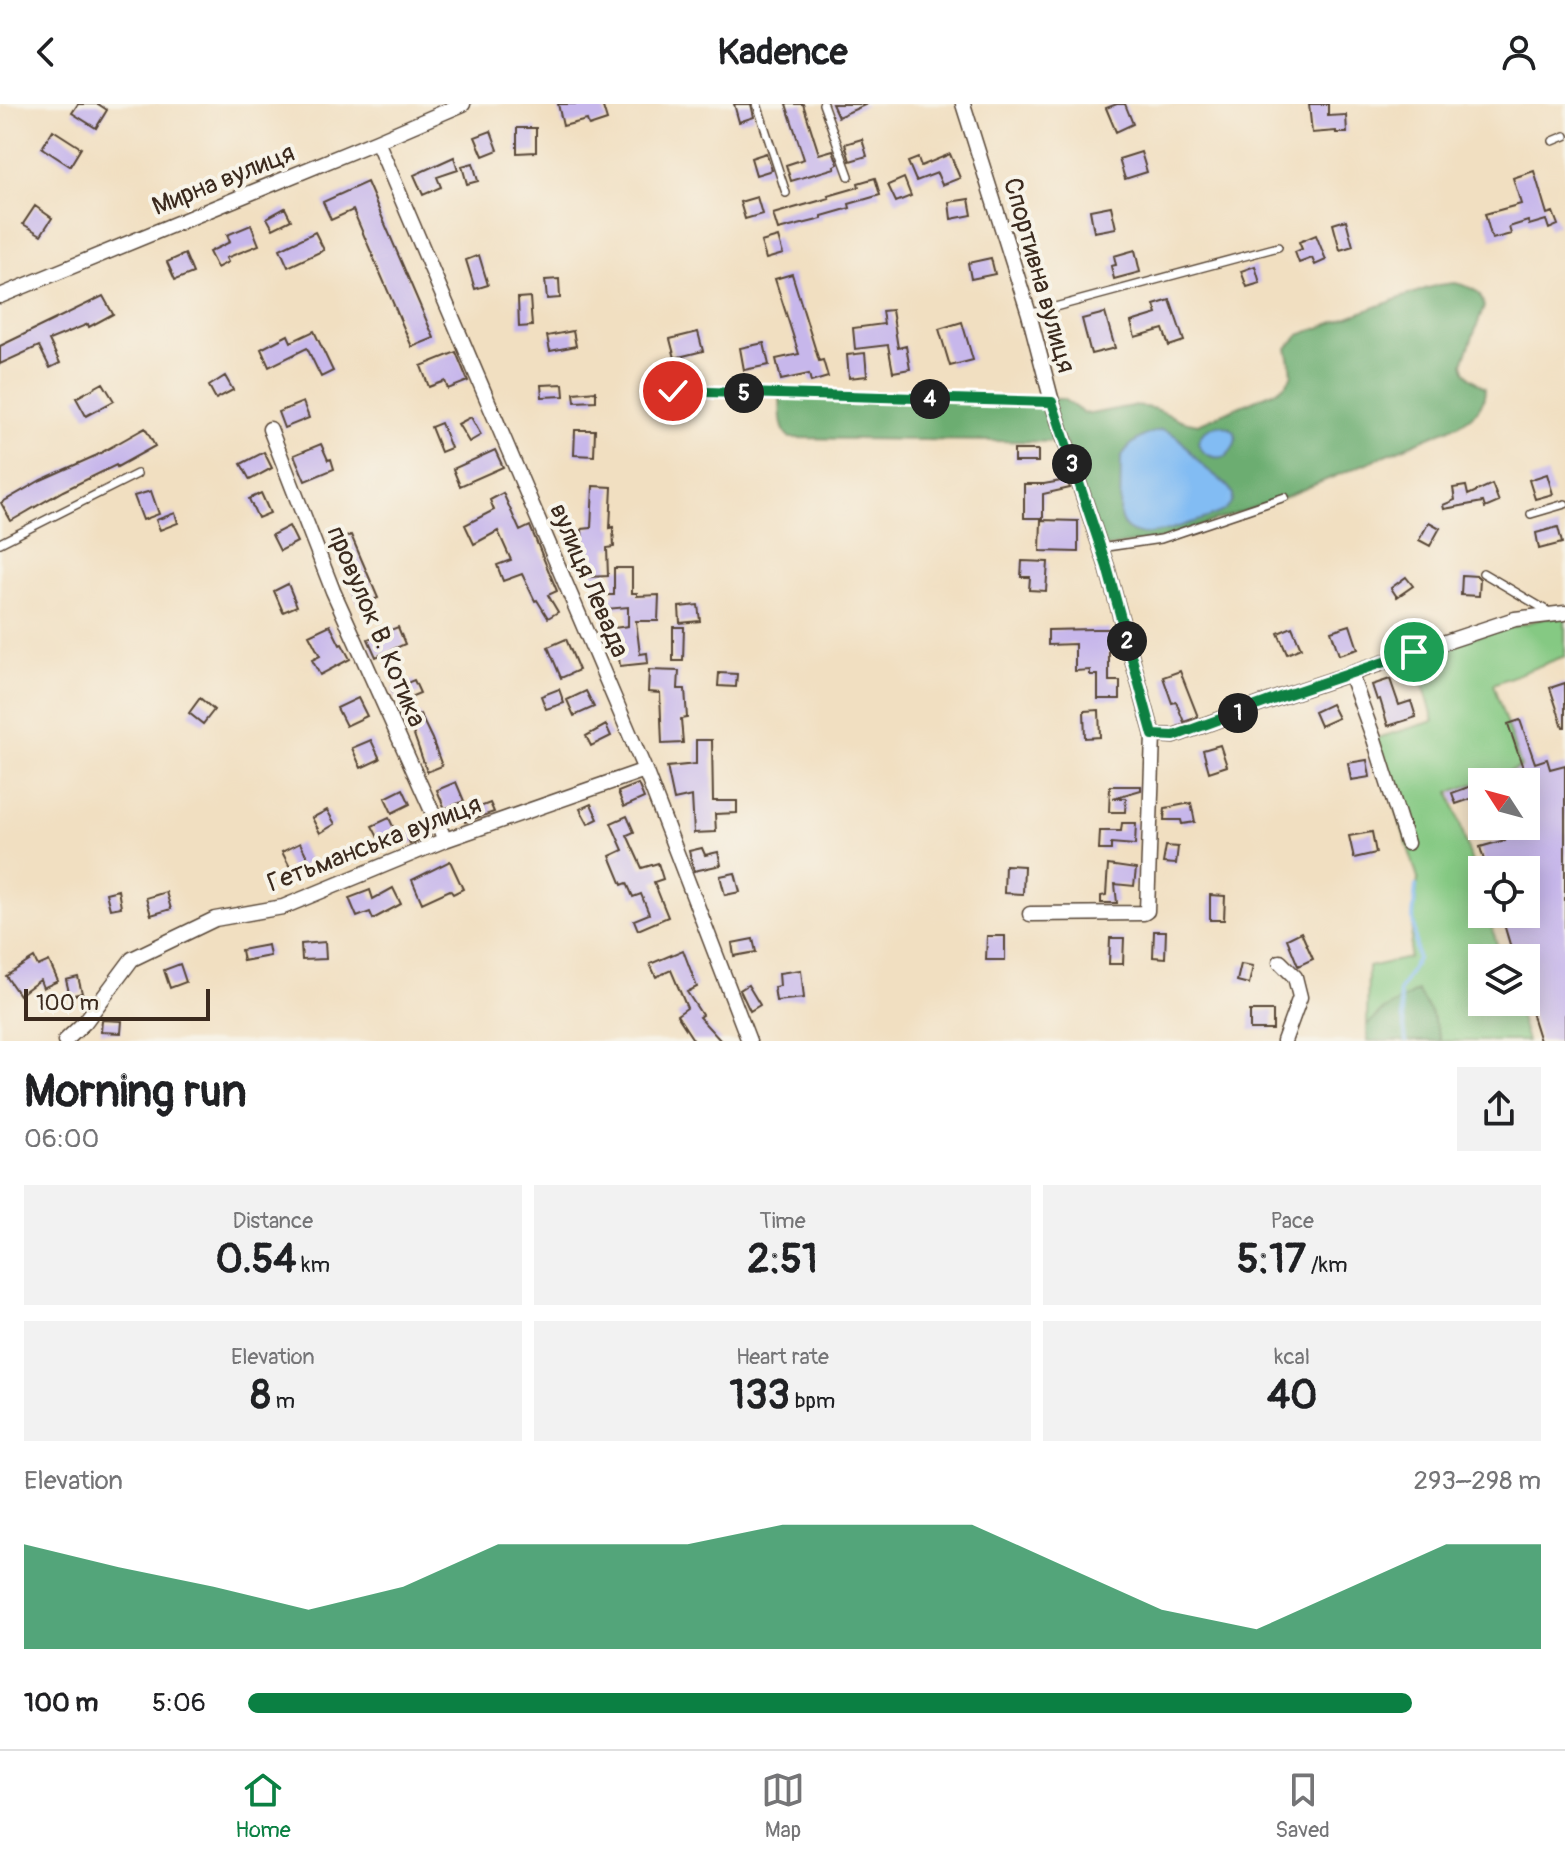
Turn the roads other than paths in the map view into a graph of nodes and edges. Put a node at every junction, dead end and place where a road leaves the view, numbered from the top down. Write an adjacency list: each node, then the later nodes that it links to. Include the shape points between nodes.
1 (463, 104): 6 (street, Мирна вулиця)
2 (757, 104): 9 (lane)
3 (823, 104): 8 (lane)
4 (963, 104): 12 (street, Спортивна вулиця)
5 (1565, 136): 7 (lane)
6 (377, 141): 11 (street, Мирна вулиця); 26 (street, вулиця Левада)
7 (1553, 141)
8 (849, 176)
9 (786, 193)
10 (1278, 247): 12 (lane)
11 (0, 296)
12 (1029, 314): 14 (street, Спортивна вулиця)
13 (673, 391): 14 (lane)
14 (1052, 402): 21 (street, Спортивна вулиця)
15 (270, 429): 27 (street, провулок В. Котика, via 333,591)
16 (137, 474): 20 (lane)
17 (1285, 497): 21 (lane, via 1161,539)
18 (1565, 504): 19 (lane)
19 (1531, 514)
20 (0, 543)
21 (1100, 548): 25 (street, Спортивна вулиця)
22 (1483, 573): 23 (lane)
23 (1559, 614): 24 (street, via 1515,619)
24 (1350, 673): 25 (street, via 1174,736); 28 (street)
25 (1153, 735): 29 (street, Спортивна вулиця, via 1147,911)
26 (645, 770): 27 (street, Гетьманська вулиця); 32 (street, вулиця Левада)
27 (445, 840): 31 (street, Гетьманська вулиця, via 283,907 215,919 132,959)
28 (1407, 843)
29 (1030, 914)
30 (1280, 962): 33 (street, via 1295,977 1300,997)
31 (65, 1041)
32 (749, 1041)
33 (1284, 1041)

